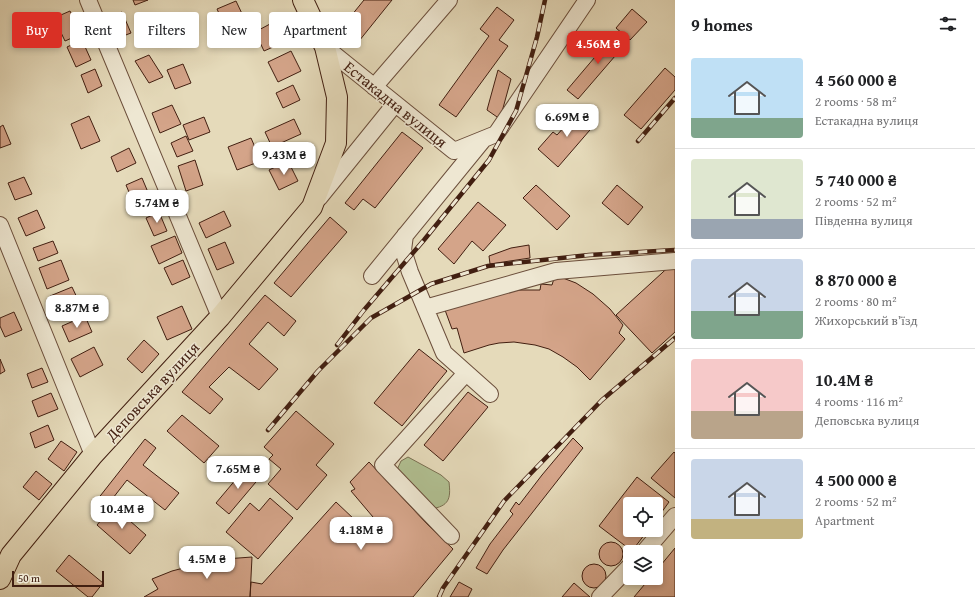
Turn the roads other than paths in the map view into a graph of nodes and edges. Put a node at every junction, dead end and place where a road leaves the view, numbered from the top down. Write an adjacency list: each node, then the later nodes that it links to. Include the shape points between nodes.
1 (88, 0): 16 (street)
2 (303, 0): 5 (main road, Деповська вулиця)
3 (449, 0): 7 (street)
4 (588, 0): 9 (street, Естакадна вулиця, via 496,134)
5 (308, 12)
6 (325, 48): 7 (street, Естакадна вулиця); 10 (main road, Деповська вулиця, via 337,97 336,143)
7 (374, 87): 8 (street, Естакадна вулиця)
8 (395, 104): 9 (street, Естакадна вулиця, via 454,151); 10 (street)
9 (484, 139): 12 (street)
10 (312, 207): 16 (main road, Деповська вулиця)
11 (0, 225): 19 (street)
12 (405, 235): 14 (street); 15 (street, via 403,250)
13 (675, 261): 15 (street, via 556,271)
14 (372, 276)
15 (425, 308): 17 (street, via 444,353)
16 (220, 317): 19 (main road, Деповська вулиця)
17 (466, 373): 18 (street); 21 (street, via 383,465)
18 (490, 394)
19 (93, 455): 24 (main road, Деповська вулиця, via 10,555)
20 (675, 516): 22 (street)
21 (451, 536)
22 (650, 545)
23 (623, 573): 25 (street)
24 (0, 580)
25 (600, 597)

